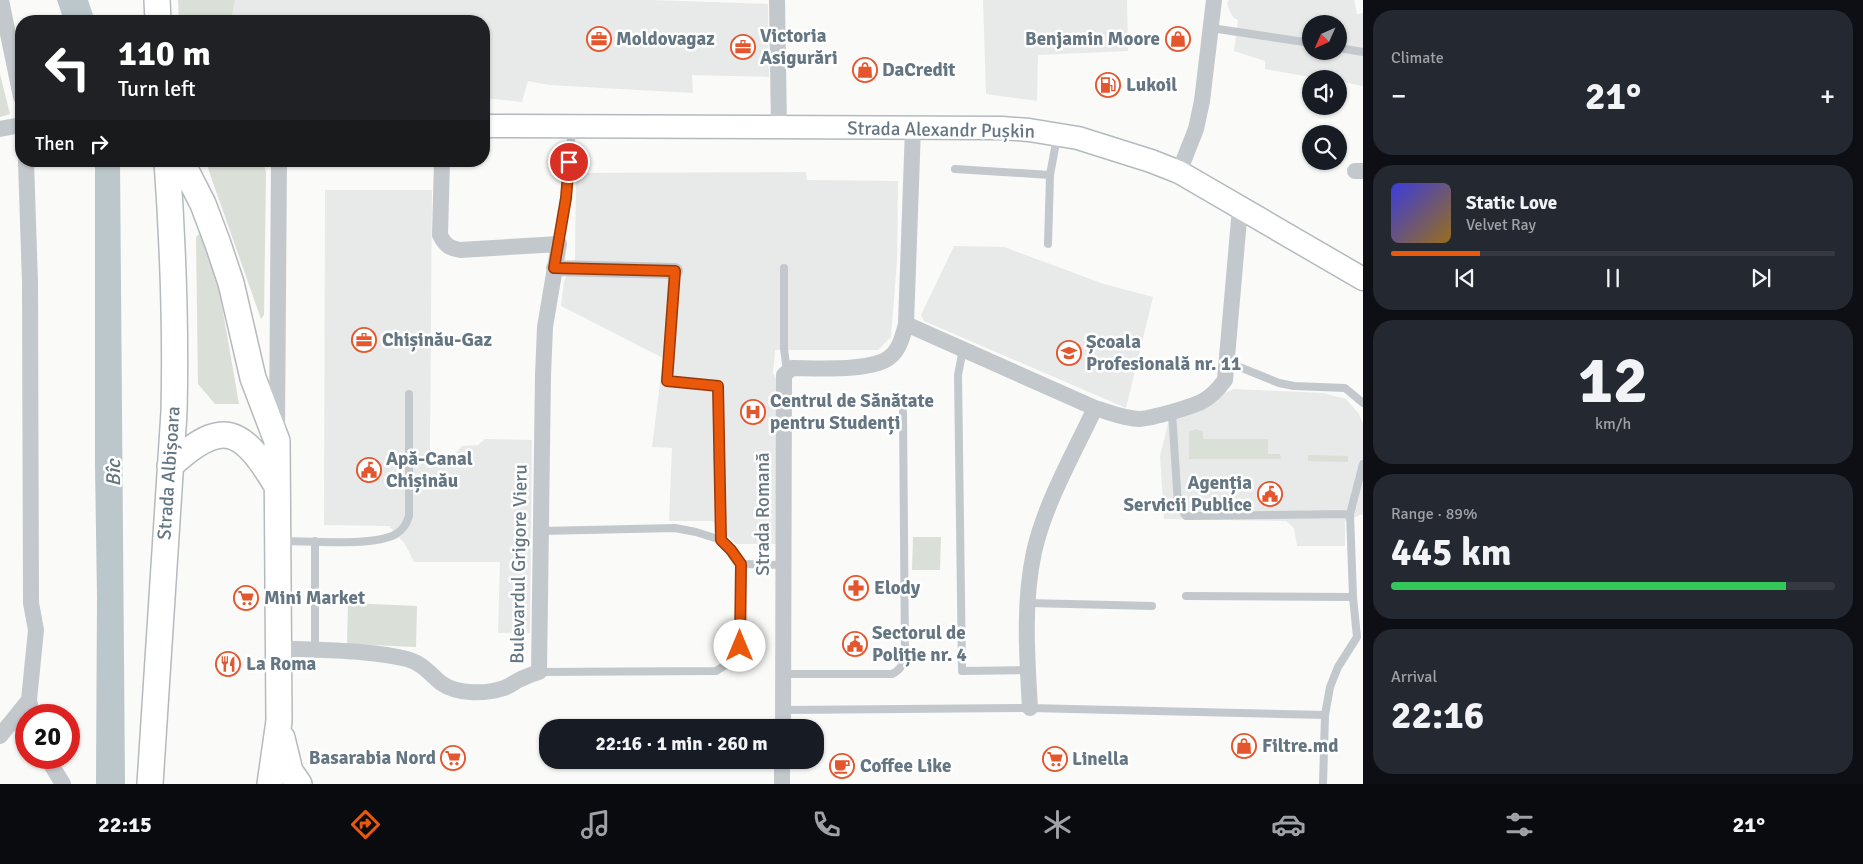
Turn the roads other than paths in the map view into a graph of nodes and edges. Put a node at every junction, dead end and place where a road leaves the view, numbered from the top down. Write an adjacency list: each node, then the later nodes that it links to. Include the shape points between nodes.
1 (156, 0): 5 (main road)
2 (777, 0): 14 (street)
3 (1214, 0): 6 (street)
4 (1, 7): 10 (street)
5 (157, 15)
6 (1211, 28): 7 (lane); 24 (street, via 1196,129)
7 (1302, 42)
8 (1348, 50): 9 (lane)
9 (1363, 52)
10 (15, 70)
11 (15, 126): 16 (street)
12 (490, 126): 13 (main road, Strada Alexandr Pușkin)
13 (572, 126): 14 (main road, Strada Alexandr Pușkin); 27 (lane)
14 (779, 128): 15 (main road, Strada Alexandr Pușkin)
15 (913, 128): 17 (main road, Strada Alexandr Pușkin, via 1002,128); 33 (street)
16 (0, 129)
17 (1058, 134): 24 (main road, Strada Alexandr Pușkin, via 1100,143); 25 (lane)
18 (26, 167): 62 (street, via 30,283 31,603 36,630)
19 (167, 167): 44 (main road, Strada Albișoara, via 175,359)
20 (184, 167): 42 (main road, via 218,244 253,378)
21 (279, 167): 42 (street)
22 (442, 167): 27 (street, via 440,235 450,248)
23 (955, 169): 25 (lane)
24 (1179, 172): 26 (main road, Strada Alexandr Pușkin)
25 (1050, 175): 28 (lane)
26 (1240, 208): 32 (main road, Strada Alexandr Pușkin); 35 (street)
27 (559, 244): 29 (street, Bulevardul Grigore Vieru)
28 (1048, 244)
29 (554, 268): 31 (street); 47 (street, Bulevardul Grigore Vieru, via 545,327)
30 (784, 268): 36 (lane, via 784,349)
31 (675, 271): 48 (lane, via 667,381 718,386)
32 (1363, 279)
33 (906, 324): 34 (street); 36 (street, via 897,350 885,361 867,366)
34 (964, 348): 39 (street); 59 (lane, via 958,375 962,671)
35 (1227, 362): 38 (lane, via 1280,383 1345,388); 41 (street, via 1225,380 1219,388 1203,402)
36 (788, 370): 52 (street, Strada Romană, via 784,375)
37 (409, 394): 50 (lane, via 409,516 405,527 380,540)
38 (1363, 403)
39 (1095, 408): 41 (street, via 1139,419); 55 (street, via 1041,529)
40 (902, 412): 61 (lane, via 905,656 902,665 892,674)
41 (1172, 412): 46 (lane, via 1178,505 1186,516)
42 (277, 441): 45 (main road)
43 (1363, 464): 46 (lane)
44 (170, 466): 45 (main road, via 197,443 222,434 238,439 251,450); 73 (main road, Strada Albișoara)
45 (277, 486): 49 (main road)
46 (1350, 514): 54 (lane)
47 (540, 531): 48 (lane, via 675,528); 60 (street, Bulevardul Grigore Vieru)
48 (721, 540): 51 (lane)
49 (277, 541): 50 (lane); 57 (main road)
50 (316, 541): 58 (lane)
51 (741, 564): 52 (lane); 60 (lane, via 740,646 732,661 716,671)
52 (782, 565): 61 (street, Strada Romană)
53 (1186, 596): 54 (lane)
54 (1353, 597): 65 (lane, via 1357,637 1338,666)
55 (1028, 603): 56 (lane); 59 (street)
56 (1152, 606)
57 (277, 648): 58 (street, Bulevardul Grigore Vieru); 67 (main road)
58 (315, 650): 60 (street, Bulevardul Grigore Vieru, via 408,659 428,670 442,684 476,692 507,687)
59 (1028, 670): 63 (street)
60 (539, 672)
61 (783, 674): 64 (street, Strada Romană)
62 (30, 704)
63 (1030, 708): 64 (lane); 65 (lane)
64 (783, 710): 66 (street, Strada Romană)
65 (1324, 715): 77 (lane)
66 (783, 719)
67 (279, 721): 74 (main road); 75 (main road, via 288,765)
68 (15, 722): 69 (street)
69 (0, 736)
70 (54, 769): 72 (street)
71 (782, 769): 76 (street)
72 (63, 784)
73 (150, 784)
74 (270, 784)
75 (300, 784)
76 (782, 784)
77 (1323, 784)

